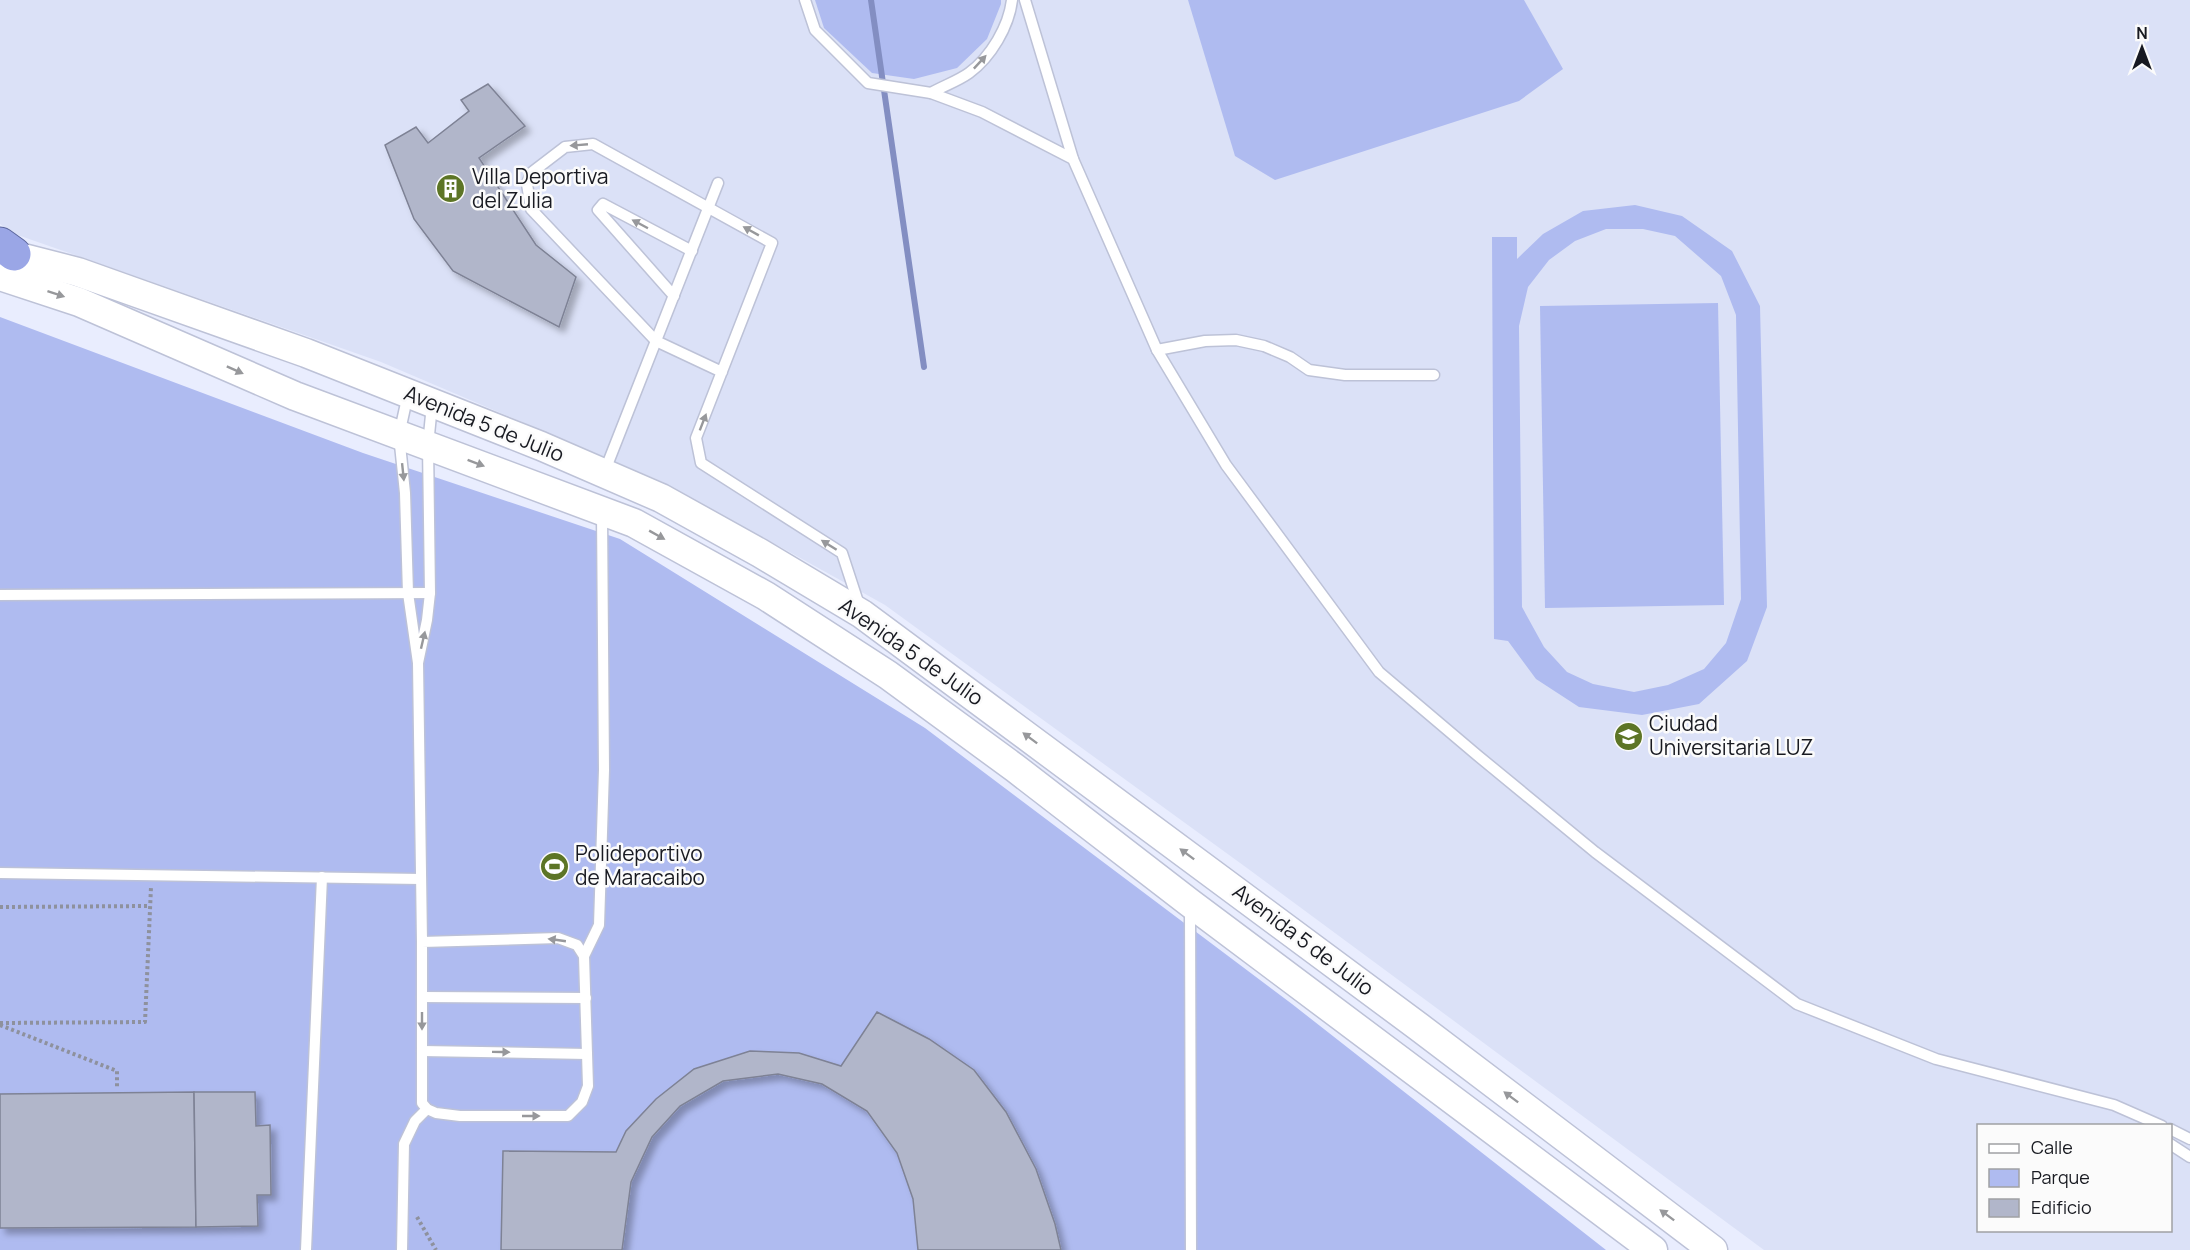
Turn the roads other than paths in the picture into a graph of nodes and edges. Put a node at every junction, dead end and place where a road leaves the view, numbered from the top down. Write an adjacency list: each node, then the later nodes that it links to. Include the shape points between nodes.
1 (805, 0): 4 (lane, via 815,30 868,83)
2 (1011, 0): 4 (lane, one-way to 2, via 970,72 994,47)
3 (1025, 0): 5 (lane)
4 (931, 93): 5 (lane, via 982,112)
5 (1073, 159): 12 (lane)
6 (718, 183): 7 (lane)
7 (709, 208): 8 (lane); 11 (lane, one-way to 11, via 593,144 565,147 531,173 526,184 531,209); 13 (lane, one-way to 7, via 772,243)
8 (692, 251): 10 (lane); 10 (lane, one-way to 10, via 603,204 598,210)
9 (3, 256): 15 (main road, Avenida 5 de Julio, via 89,276); 16 (main road, Avenida 5 de Julio, one-way to 16, via 79,302 295,396)
10 (674, 296): 11 (lane)
11 (656, 341): 13 (lane); 18 (lane)
12 (1157, 350): 14 (lane, via 1205,340 1236,340 1264,346 1309,370 1345,375); 36 (lane, via 1226,465 1379,672 1595,852 1797,1004 1936,1059)
13 (722, 372): 23 (lane, one-way to 13, via 842,553 701,463 696,438)
14 (1434, 375)
15 (420, 398): 16 (lane); 17 (lane); 18 (main road, Avenida 5 de Julio)
16 (399, 435): 17 (main road, Avenida 5 de Julio); 20 (lane, one-way to 20)
17 (428, 446): 19 (main road, Avenida 5 de Julio, one-way to 19); 21 (lane)
18 (603, 473): 23 (main road, Avenida 5 de Julio, via 661,498)
19 (602, 511): 29 (main road, Avenida 5 de Julio, one-way to 29, via 634,523 766,596 888,675); 31 (lane, via 604,770 599,925)
20 (408, 592): 21 (lane); 22 (lane); 24 (lane)
21 (430, 592): 24 (lane, one-way to 21)
22 (0, 595)
23 (862, 614): 26 (main road, Avenida 5 de Julio, one-way to 23)
24 (418, 663): 28 (lane)
25 (0, 873): 27 (lane)
26 (1215, 875): 29 (main road); 48 (main road, Avenida 5 de Julio, one-way to 26)
27 (322, 877): 28 (lane); 44 (lane)
28 (421, 879): 30 (lane)
29 (1190, 903): 46 (lane); 47 (main road, Avenida 5 de Julio)
30 (422, 942): 31 (lane, one-way to 30, via 578,945 558,938); 32 (lane)
31 (584, 956): 33 (lane)
32 (422, 997): 33 (lane); 34 (lane, one-way to 34)
33 (586, 998): 35 (lane)
34 (422, 1051): 35 (lane, one-way to 35); 37 (lane, via 422,1103)
35 (587, 1054): 37 (lane, one-way to 35, via 460,1116 568,1116 582,1102 588,1086)
36 (2114, 1105): 38 (lane); 39 (lane)
37 (427, 1109): 45 (lane, via 415,1121 404,1144)
38 (2142, 1124)
39 (2160, 1124)
40 (2172, 1130): 41 (lane)
41 (2190, 1139)
42 (2172, 1145): 43 (lane)
43 (2190, 1157)
44 (306, 1250)
45 (402, 1250)
46 (1191, 1250)
47 (1653, 1250)
48 (1713, 1250)

